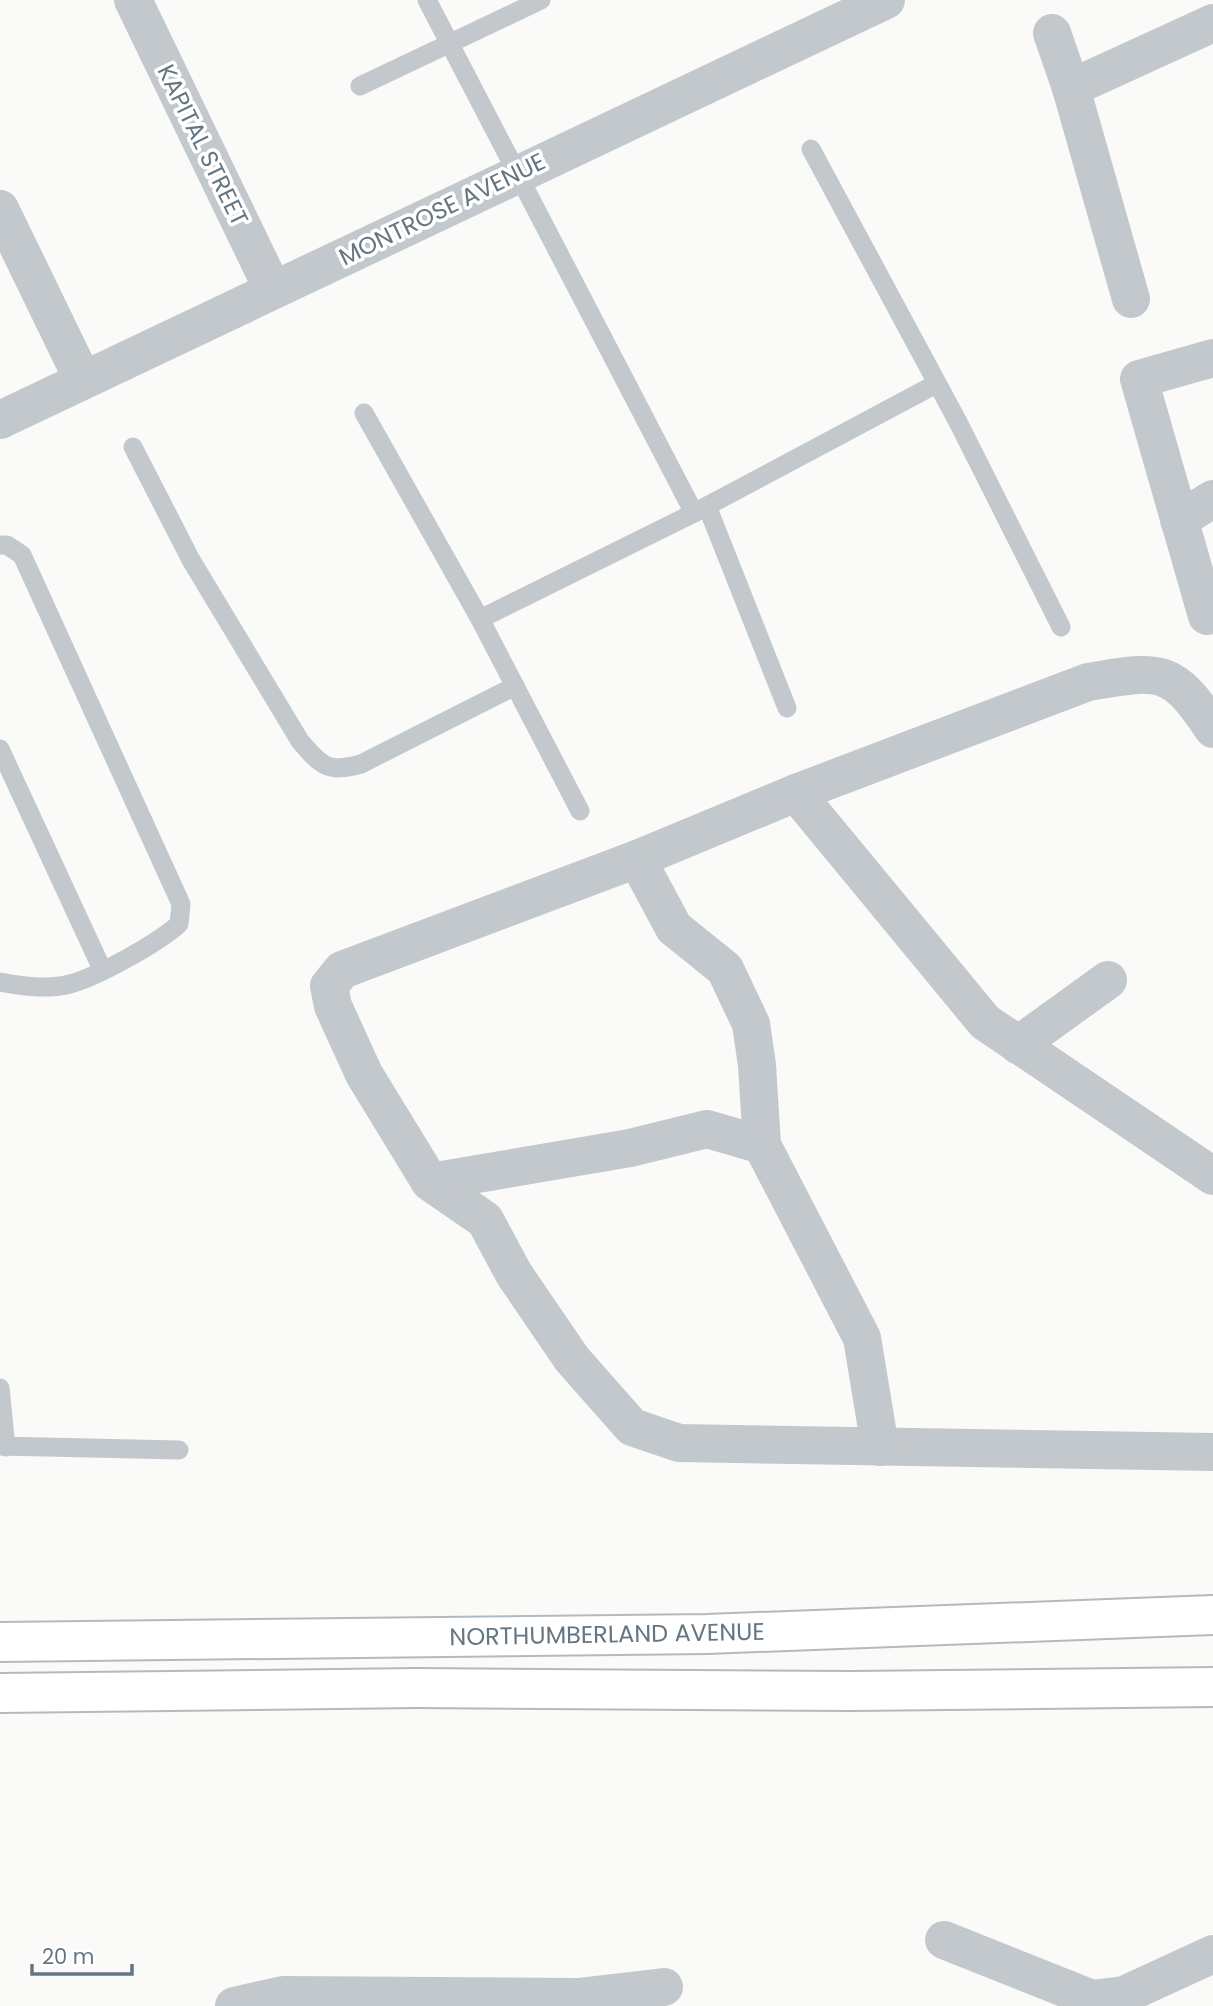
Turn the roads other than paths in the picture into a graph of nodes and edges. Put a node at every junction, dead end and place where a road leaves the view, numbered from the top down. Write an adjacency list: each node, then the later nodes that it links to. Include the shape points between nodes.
1 (133, 0): 13 (street, KAPITAL STREET)
2 (428, 0): 7 (lane)
3 (541, 0): 7 (lane)
4 (886, 0): 11 (street, MONTROSE AVENUE)
5 (1213, 23): 9 (street)
6 (1052, 33): 9 (street)
7 (449, 44): 8 (lane); 11 (lane)
8 (360, 86)
9 (1071, 88): 14 (street)
10 (811, 149): 17 (lane)
11 (515, 173): 13 (street, MONTROSE AVENUE); 22 (lane)
12 (0, 209): 16 (street)
13 (273, 290): 16 (street, MONTROSE AVENUE)
14 (1131, 299)
15 (1213, 358): 23 (street, via 1139,379)
16 (83, 380): 19 (street, MONTROSE AVENUE)
17 (936, 384): 22 (lane); 27 (lane)
18 (364, 413): 26 (lane)
19 (0, 420)
20 (133, 447): 28 (lane, via 191,560 300,741 319,763 338,770 361,764)
21 (1213, 499): 23 (street)
22 (701, 510): 26 (lane); 29 (lane)
23 (1179, 520): 25 (street)
24 (0, 545): 35 (lane, via 22,555 181,904 179,924 161,940)
25 (1207, 616)
26 (480, 620): 28 (lane)
27 (1061, 626)
28 (515, 686): 33 (lane)
29 (788, 708)
30 (1213, 729): 32 (street, via 1177,683 1157,674 1131,675 1067,689)
31 (0, 749): 35 (lane)
32 (796, 793): 34 (street); 38 (street, via 985,1022)
33 (580, 811)
34 (637, 859): 39 (street, via 674,928 725,969 751,1024); 41 (street, via 342,970 329,986 333,1006 364,1074)
35 (102, 969): 37 (lane, via 71,984)
36 (1108, 980): 38 (street)
37 (0, 982)
38 (1018, 1045): 40 (street)
39 (762, 1145): 41 (street, via 707,1129 630,1148); 44 (street, via 862,1338)
40 (1213, 1176)
41 (430, 1182): 44 (street, via 485,1220 514,1274 572,1359 632,1427 679,1443)
42 (0, 1388): 43 (lane)
43 (3, 1447): 45 (lane)
44 (880, 1447): 46 (street)
45 (180, 1450)
46 (1213, 1452)
47 (1213, 1615): 48 (main road, NORTHUMBERLAND AVENUE, via 707,1634)
48 (0, 1642)
49 (1213, 1687): 50 (main road, NORTHUMBERLAND AVENUE)
50 (0, 1693)
51 (944, 1940): 54 (street)
52 (1213, 1954): 54 (street, via 1124,1995)
53 (664, 1987): 55 (street)
54 (1068, 1998)
55 (578, 2001): 56 (street, via 283,1995)
56 (234, 2006)

